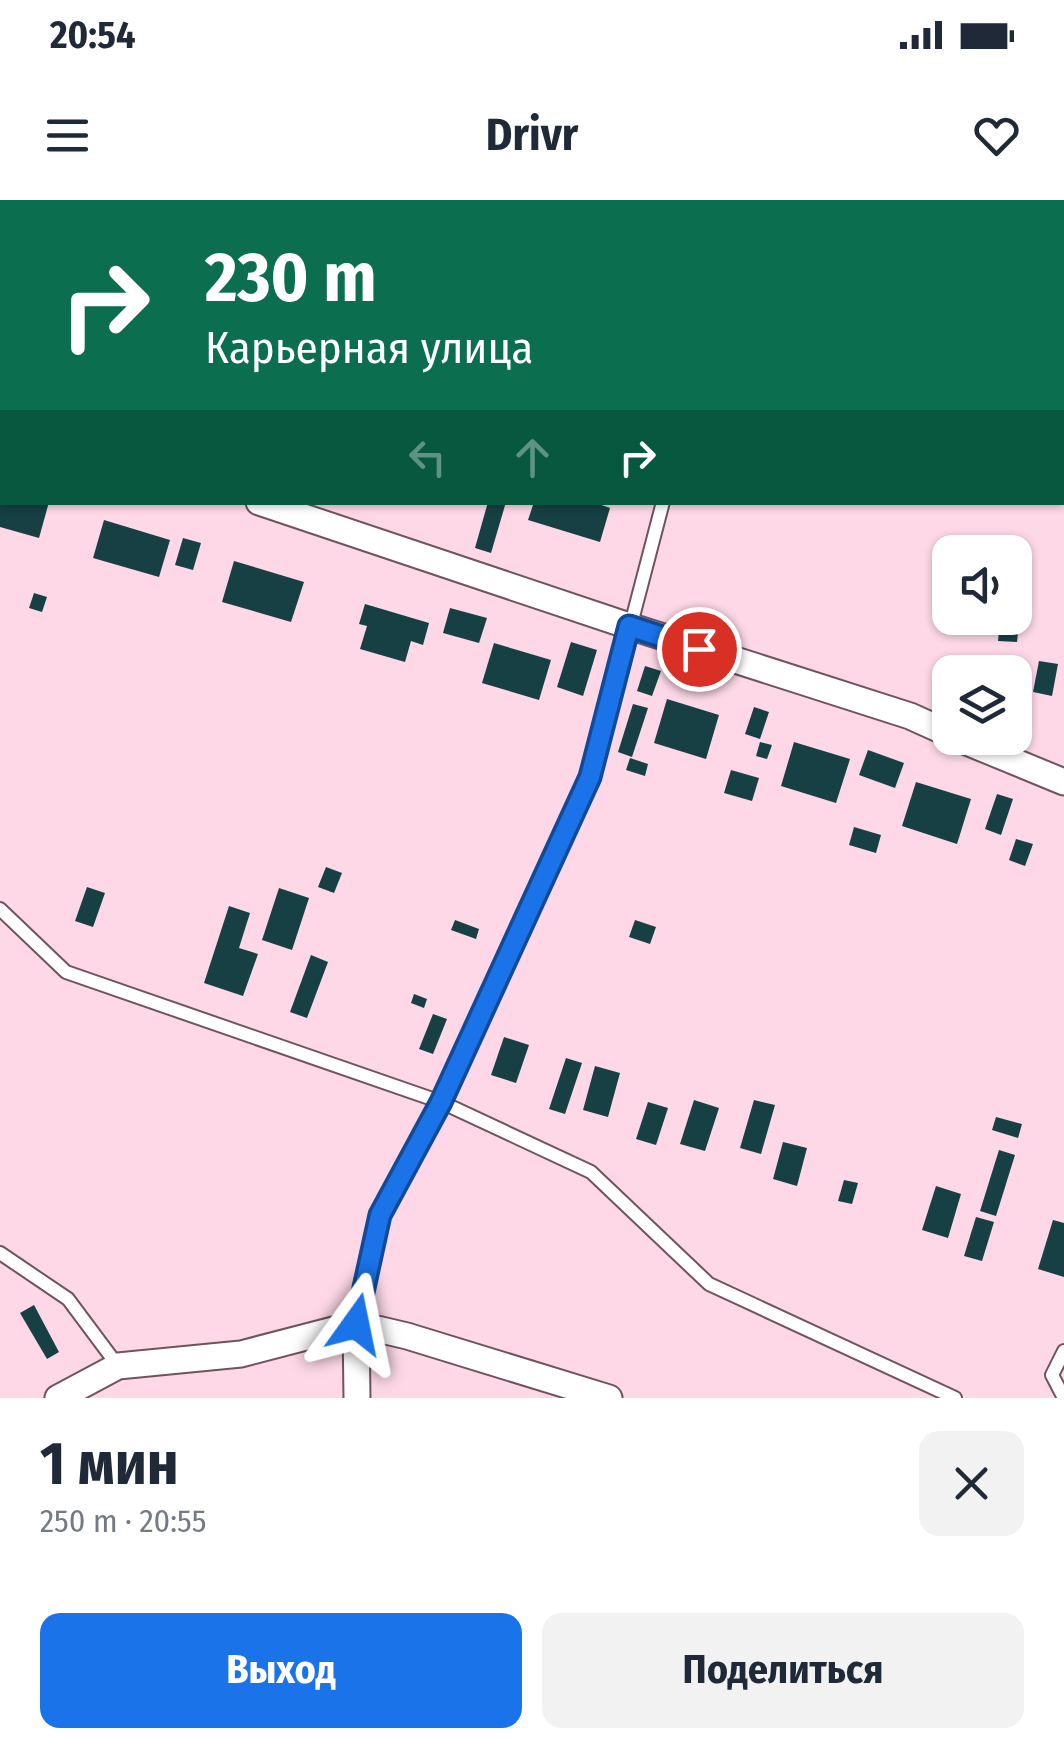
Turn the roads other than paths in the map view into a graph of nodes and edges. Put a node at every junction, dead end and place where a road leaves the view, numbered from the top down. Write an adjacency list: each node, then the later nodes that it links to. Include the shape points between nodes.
1 (268, 505): 3 (street)
2 (662, 505): 3 (lane)
3 (629, 626): 4 (street); 8 (lane, via 590,777)
4 (932, 726)
5 (999, 755): 6 (street)
6 (1064, 782)
7 (0, 910): 8 (lane, via 66,972)
8 (441, 1102): 10 (lane, via 380,1215); 16 (lane, via 591,1172 709,1284)
9 (0, 1253): 12 (lane, via 68,1299)
10 (356, 1324): 12 (street, via 242,1354); 14 (street); 15 (street)
11 (1064, 1351): 17 (lane, via 1052,1375)
12 (118, 1366): 13 (street)
13 (58, 1398)
14 (357, 1398)
15 (609, 1398)
16 (955, 1398)
17 (1064, 1398)

